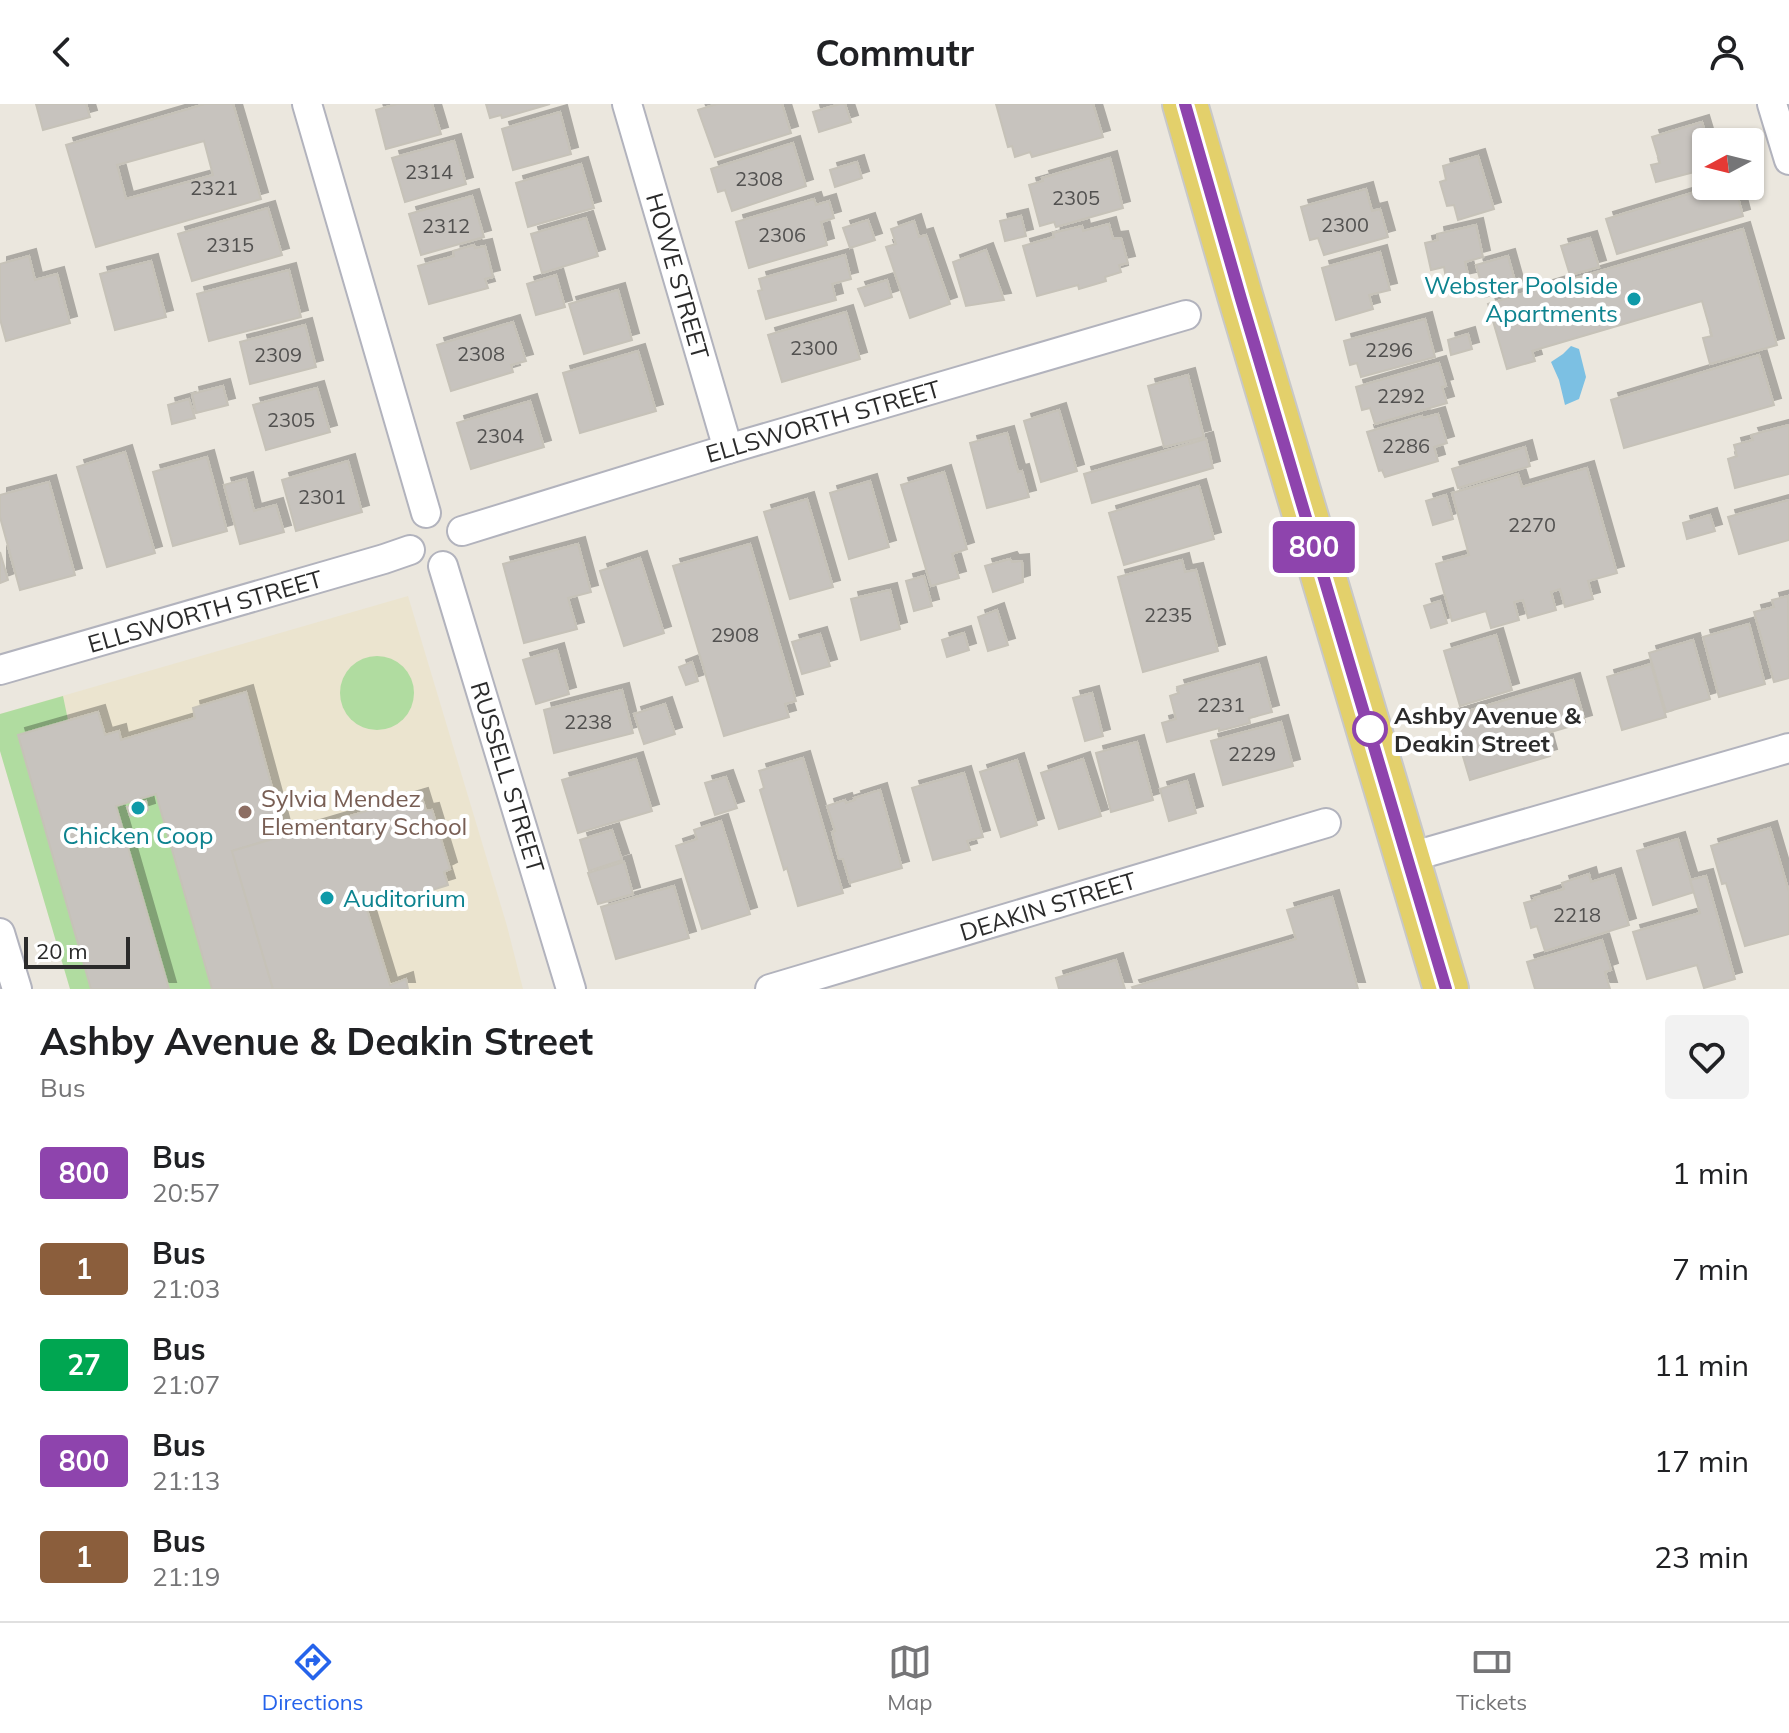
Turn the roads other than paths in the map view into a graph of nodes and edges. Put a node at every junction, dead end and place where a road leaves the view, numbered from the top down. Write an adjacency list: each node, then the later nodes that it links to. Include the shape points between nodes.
1 (307, 104): 8 (street)
2 (627, 104): 7 (street, HOWE STREET)
3 (1185, 104): 15 (main road)
4 (1772, 104): 5 (street)
5 (1789, 160)
6 (1186, 315): 7 (street, ELLSWORTH STREET)
7 (728, 449): 9 (street, ELLSWORTH STREET)
8 (426, 513): 9 (street, via 452,517); 10 (street, via 412,524)
9 (462, 531): 11 (street, via 458,557)
10 (410, 550): 11 (street, via 420,563); 12 (street, ELLSWORTH STREET)
11 (443, 566): 18 (street, RUSSELL STREET)
12 (0, 670)
13 (1789, 748): 15 (street)
14 (1326, 823): 19 (street, DEAKIN STREET)
15 (1407, 858): 20 (main road)
16 (0, 933): 17 (street)
17 (17, 989)
18 (571, 989)
19 (770, 989)
20 (1446, 989)

